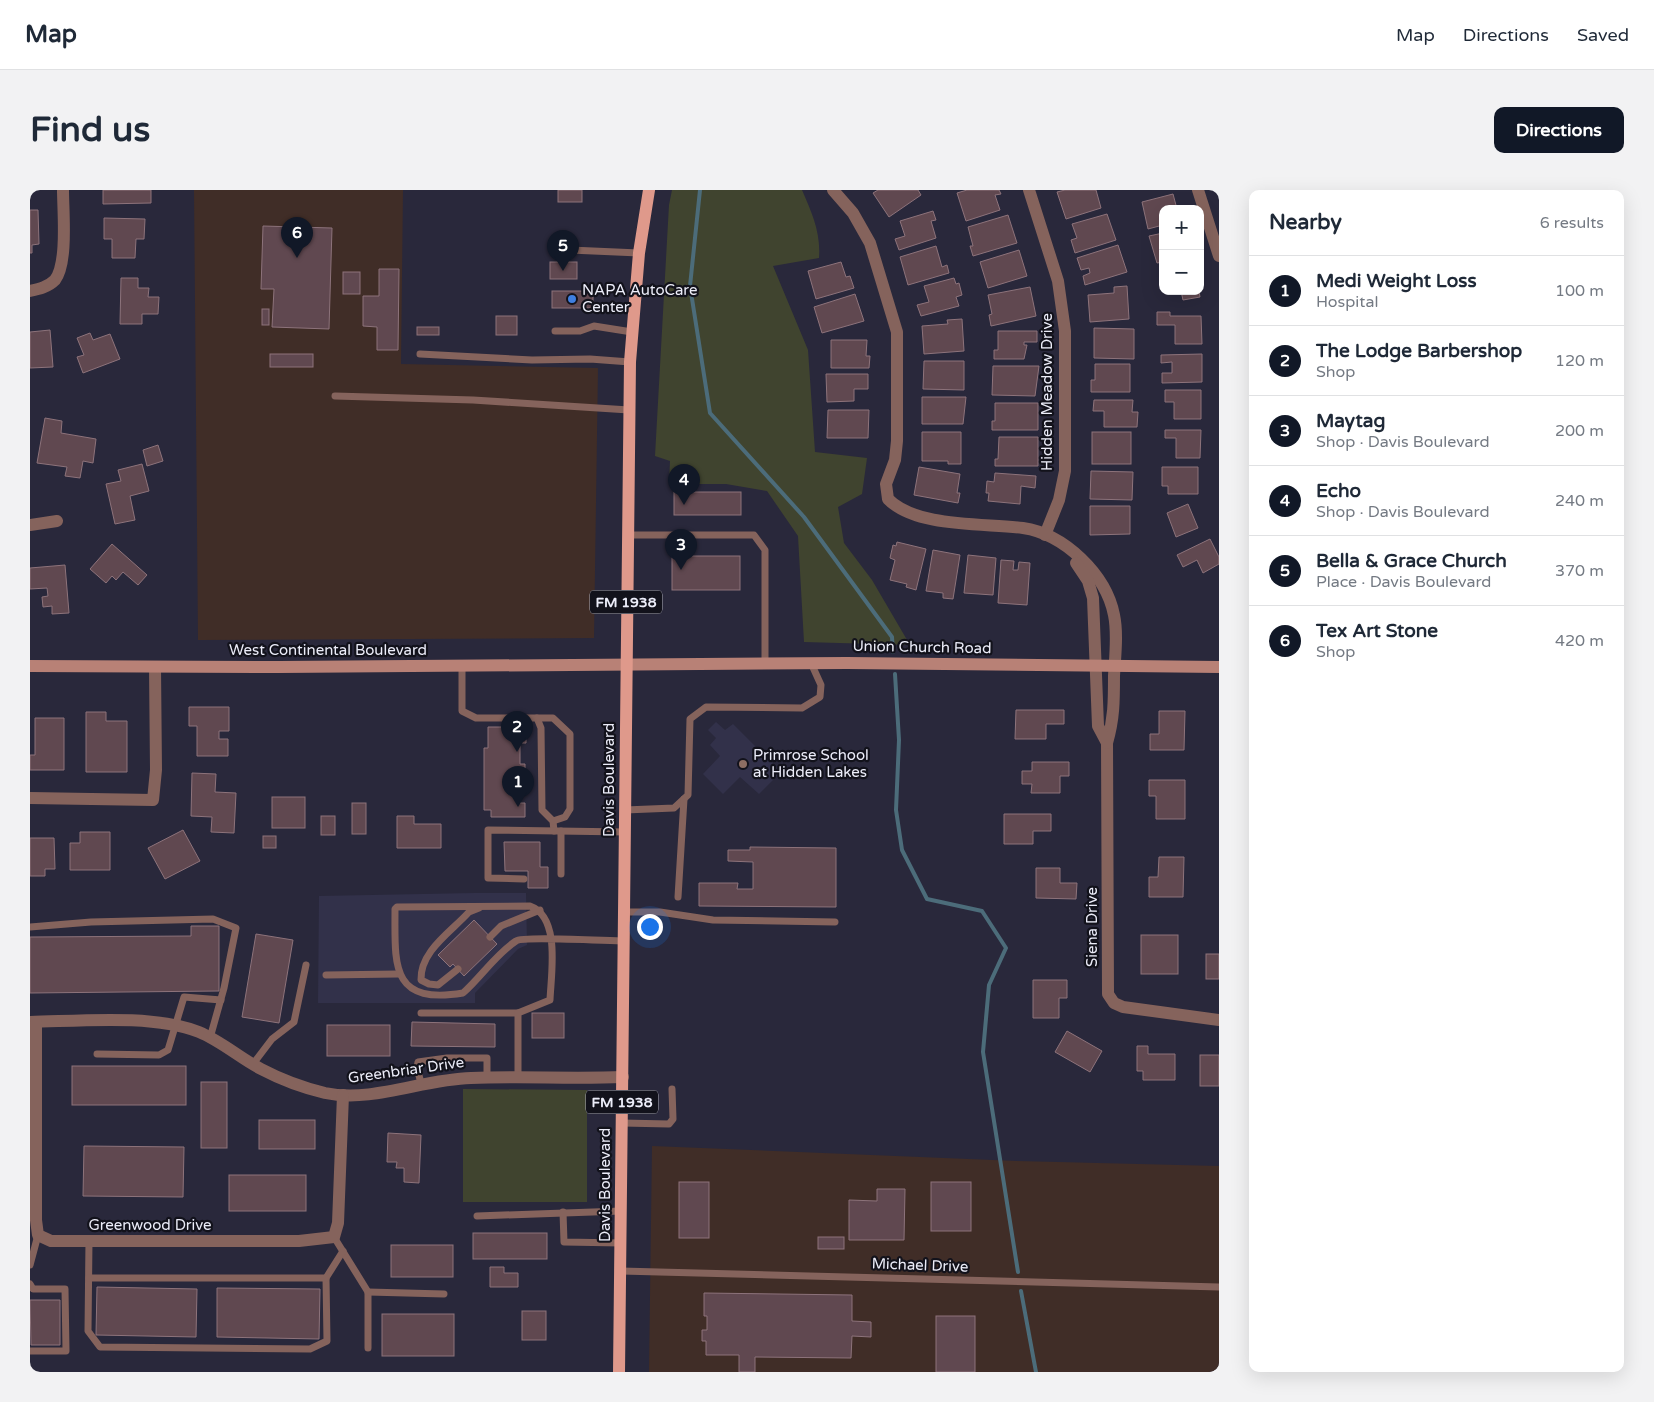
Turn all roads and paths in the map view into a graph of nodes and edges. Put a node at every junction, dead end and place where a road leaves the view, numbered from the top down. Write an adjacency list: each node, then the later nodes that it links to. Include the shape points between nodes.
1 (63, 190): 9 (street, via 63,259 55,279 43,288)
2 (649, 190): 7 (main road, Davis Boulevard / FM 1938)
3 (833, 190): 19 (street, via 853,213 870,243 897,332 897,441 895,460 886,484 888,499 901,509 937,520 1023,528)
4 (1029, 190): 19 (street, Hidden Meadow Drive, via 1058,281 1065,331 1065,471 1059,500)
5 (1198, 190): 8 (street)
6 (570, 250): 7 (lane)
7 (639, 253): 11 (main road, Davis Boulevard / FM 1938)
8 (1219, 256)
9 (30, 291)
10 (555, 331): 11 (lane, via 580,331 594,326)
11 (632, 332): 13 (main road, Davis Boulevard / FM 1938)
12 (420, 354): 13 (lane)
13 (630, 362): 15 (main road, Davis Boulevard / FM 1938)
14 (335, 396): 15 (lane, via 473,400)
15 (629, 410): 18 (main road, Davis Boulevard / FM 1938)
16 (57, 521): 17 (street)
17 (30, 525)
18 (627, 535): 21 (main road, Davis Boulevard / FM 1938); 22 (lane, via 754,536 765,550)
19 (1045, 535): 20 (street)
20 (1059, 542): 26 (street, Siena Drive, via 1084,574 1090,590); 27 (street, Siena Drive, via 1089,567 1111,605)
21 (625, 663): 22 (street, Union Church Road); 25 (street, West Continental Boulevard); 34 (main road, Davis Boulevard / FM 1938)
22 (765, 663): 23 (street, Union Church Road)
23 (810, 663): 26 (street, Union Church Road); 33 (lane, via 821,685 820,698 802,708 706,707 690,719 688,795)
24 (30, 666): 28 (street, West Continental Boulevard)
25 (462, 666): 28 (street, West Continental Boulevard); 30 (lane, via 462,711 476,718)
26 (1096, 666): 27 (street, Union Church Road); 31 (street, Siena Drive, via 1098,726)
27 (1115, 666): 29 (street, Union Church Road); 31 (street, Siena Drive, via 1114,720)
28 (155, 667): 32 (street, via 156,770 153,800)
29 (1219, 667)
30 (537, 718): 35 (lane, via 541,728 542,810); 35 (lane, via 553,718 570,734 570,809 565,817)
31 (1107, 744): 56 (street, Siena Drive, via 1108,994 1114,1003 1123,1007)
32 (30, 798)
33 (684, 799): 34 (lane, via 674,808); 40 (lane)
34 (625, 810): 37 (main road, Davis Boulevard / FM 1938)
35 (553, 822): 36 (lane)
36 (557, 831): 37 (lane); 38 (lane); 39 (lane, via 488,830 488,878)
37 (625, 832): 43 (main road, Davis Boulevard / FM 1938)
38 (561, 874)
39 (524, 879)
40 (678, 897)
41 (481, 907): 42 (lane, via 530,906); 50 (lane, via 469,912 424,959 422,980 438,985); 51 (lane, via 394,909)
42 (540, 910): 46 (lane, via 501,926); 47 (lane)
43 (624, 912): 44 (lane, via 660,912 713,920); 48 (main road, Davis Boulevard / FM 1938)
44 (835, 922)
45 (30, 927): 53 (lane, via 213,919 236,928)
46 (490, 937)
47 (552, 940): 48 (lane); 51 (lane, via 517,940 463,993 429,994 413,988); 55 (lane, via 550,1000)
48 (624, 941): 62 (main road, Davis Boulevard / FM 1938)
49 (306, 965): 61 (lane, via 294,1022 272,1039)
50 (458, 969)
51 (398, 974): 52 (lane)
52 (326, 975)
53 (221, 1000): 58 (lane, via 184,997); 59 (lane)
54 (421, 1013): 55 (lane)
55 (518, 1013): 64 (lane)
56 (1219, 1020)
57 (33, 1022): 58 (street, Greenbriar Drive, via 126,1021); 72 (street)
58 (174, 1025): 59 (street, Greenbriar Drive); 60 (lane, via 168,1050 159,1055)
59 (210, 1038): 61 (street, Greenbriar Drive)
60 (97, 1054)
61 (253, 1064): 67 (street, Greenbriar Drive, via 287,1080 325,1093)
62 (623, 1077): 64 (street, Greenbriar Drive); 68 (main road, Davis Boulevard / FM 1938)
63 (487, 1078): 64 (street, Greenbriar Drive); 65 (street, Greenbriar Drive); 65 (lane, via 487,1058 447,1058 418,1062)
64 (518, 1078)
65 (422, 1084): 67 (street, Greenbriar Drive)
66 (672, 1089): 68 (lane, via 673,1119 669,1124)
67 (343, 1095): 73 (street, via 338,1223)
68 (622, 1123): 69 (main road, Davis Boulevard / FM 1938)
69 (621, 1211): 70 (lane); 75 (main road, Davis Boulevard / FM 1938)
70 (563, 1212): 71 (lane); 75 (lane, via 564,1242)
71 (477, 1216)
72 (38, 1235): 74 (street, Greenwood Drive, via 51,1241); 77 (lane)
73 (334, 1237): 74 (street, Greenwood Drive, via 299,1241); 76 (lane)
74 (89, 1241): 79 (lane)
75 (621, 1243): 78 (main road, Davis Boulevard / FM 1938)
76 (343, 1251): 80 (lane); 83 (lane)
77 (30, 1265)
78 (621, 1271): 82 (lane, Michael Drive); 87 (main road, Davis Boulevard / FM 1938)
79 (88, 1278): 80 (lane); 80 (lane, via 88,1331 100,1347 310,1349 327,1341)
80 (326, 1278)
81 (30, 1284): 86 (lane, via 33,1289 66,1289 66,1351)
82 (1219, 1287)
83 (368, 1292): 84 (lane); 85 (lane)
84 (444, 1294)
85 (368, 1348)
86 (30, 1351)
87 (619, 1372)

